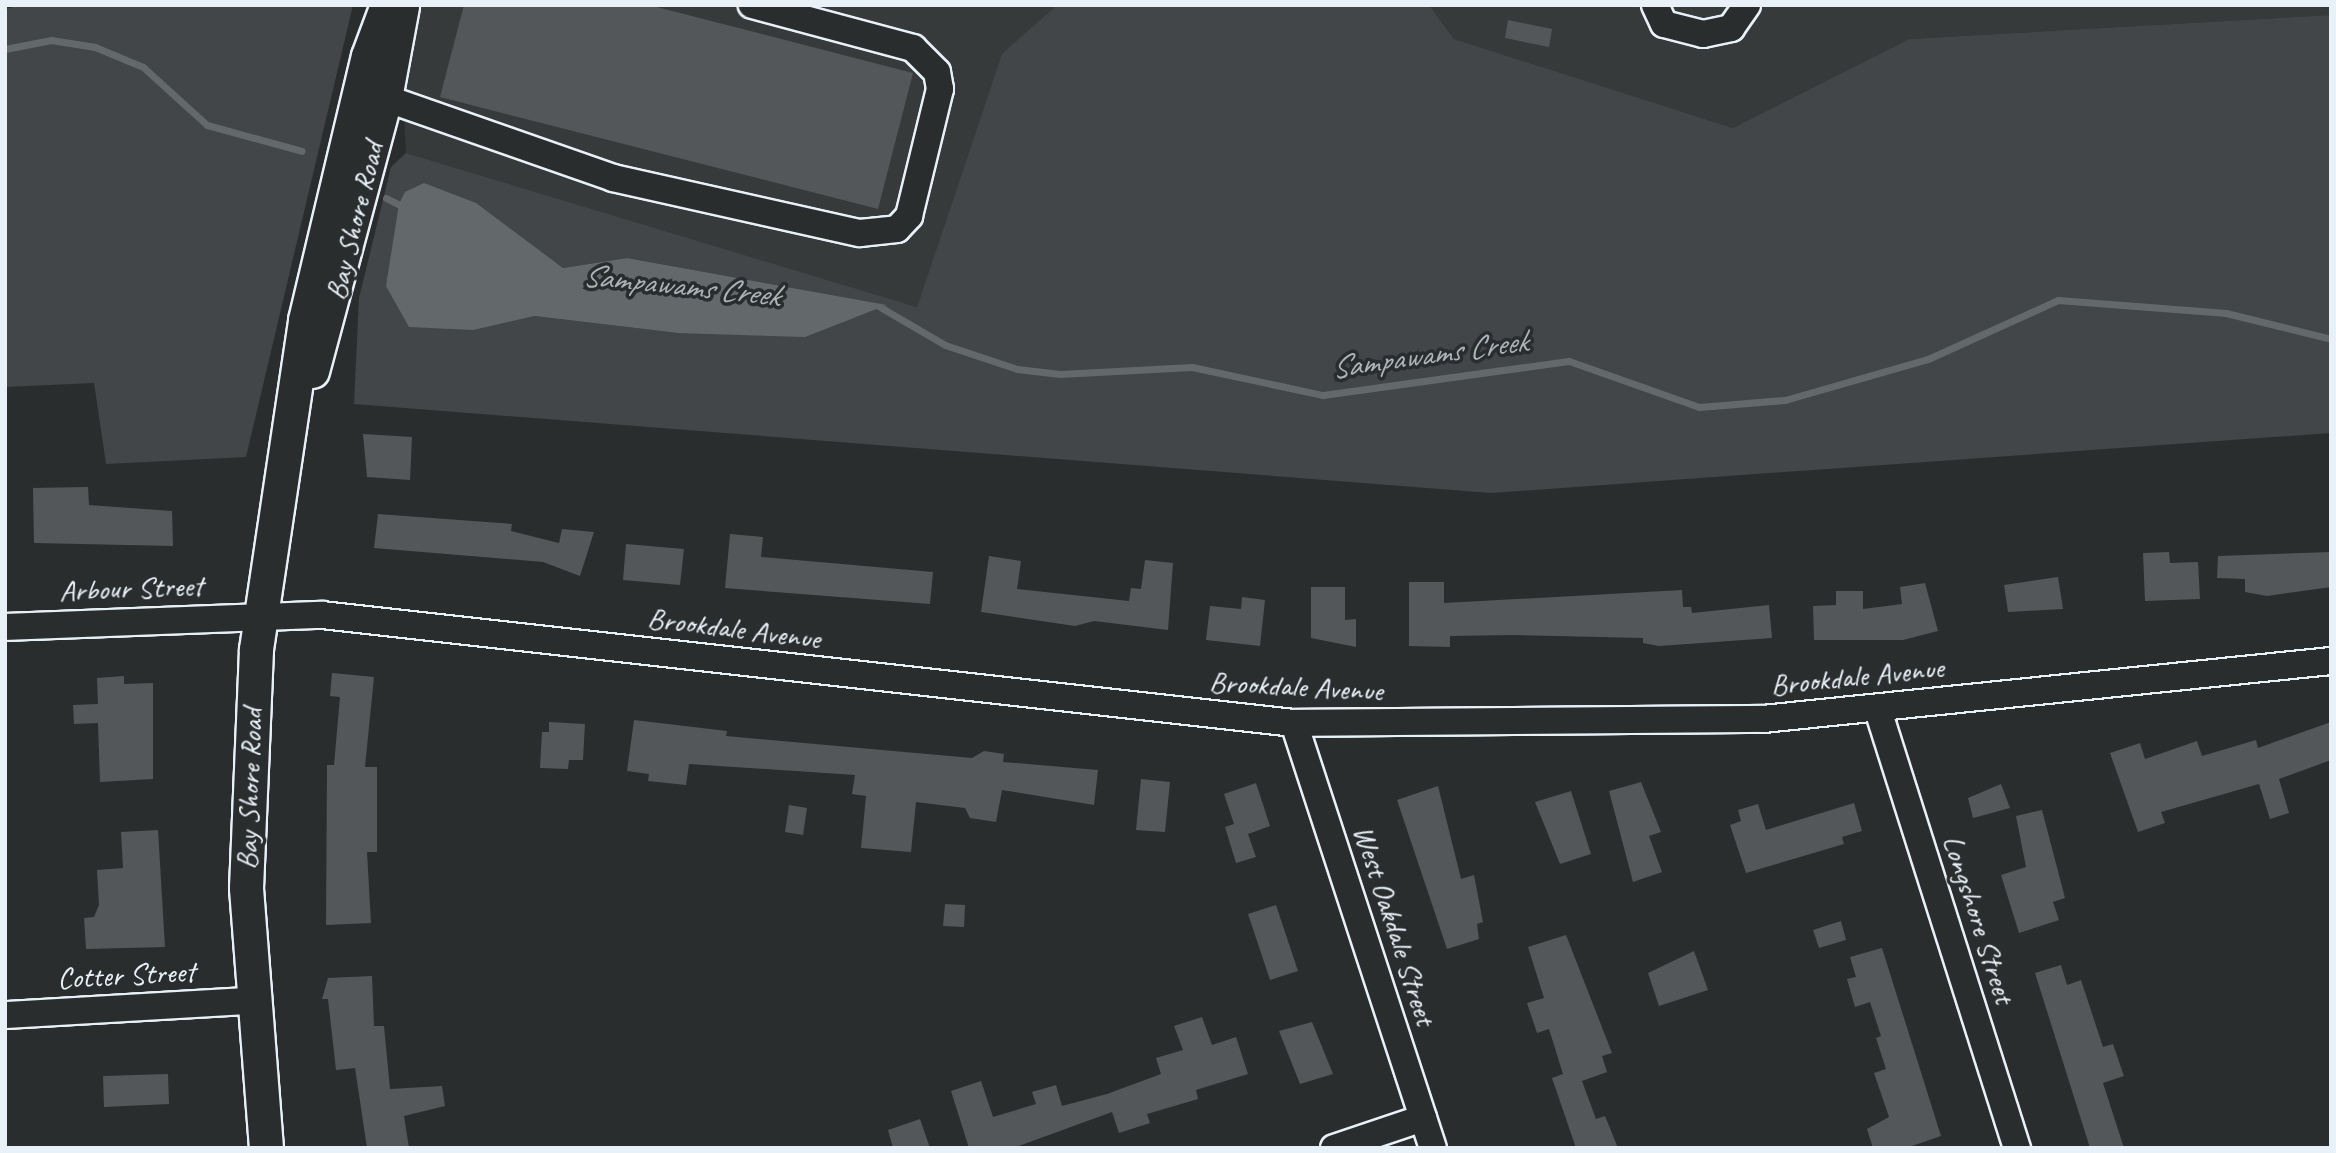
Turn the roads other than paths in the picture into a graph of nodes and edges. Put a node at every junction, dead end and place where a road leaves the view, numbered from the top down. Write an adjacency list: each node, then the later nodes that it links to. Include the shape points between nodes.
1 (387, 5): 7 (main road, Bay Shore Road, via 368,55 305,320)
2 (402, 5): 6 (main road, Bay Shore Road)
3 (752, 5): 6 (street, via 913,47 937,72 940,89 909,216 897,229 860,233 613,178)
4 (1656, 5): 5 (street, via 1664,24 1703,34 1731,28)
5 (1746, 5)
6 (385, 97): 7 (main road, Bay Shore Road, via 329,323)
7 (291, 433): 8 (main road, Bay Shore Road)
8 (260, 616): 9 (street, Arbour Street); 12 (street, Brookdale Avenue, via 321,615); 13 (main road, Bay Shore Road, via 247,808)
9 (5, 627)
10 (2331, 661): 11 (street, Brookdale Avenue)
11 (1878, 710): 12 (street, Brookdale Avenue, via 1735,720); 19 (street, Longshore Street)
12 (1294, 723): 15 (street, West Oakdale Street)
13 (251, 1001): 14 (street, Cotter Street); 16 (main road, Bay Shore Road)
14 (5, 1015)
15 (1423, 1118): 17 (street); 18 (street, West Oakdale Street)
16 (266, 1148)
17 (1334, 1148)
18 (1433, 1148)
19 (2017, 1148)

